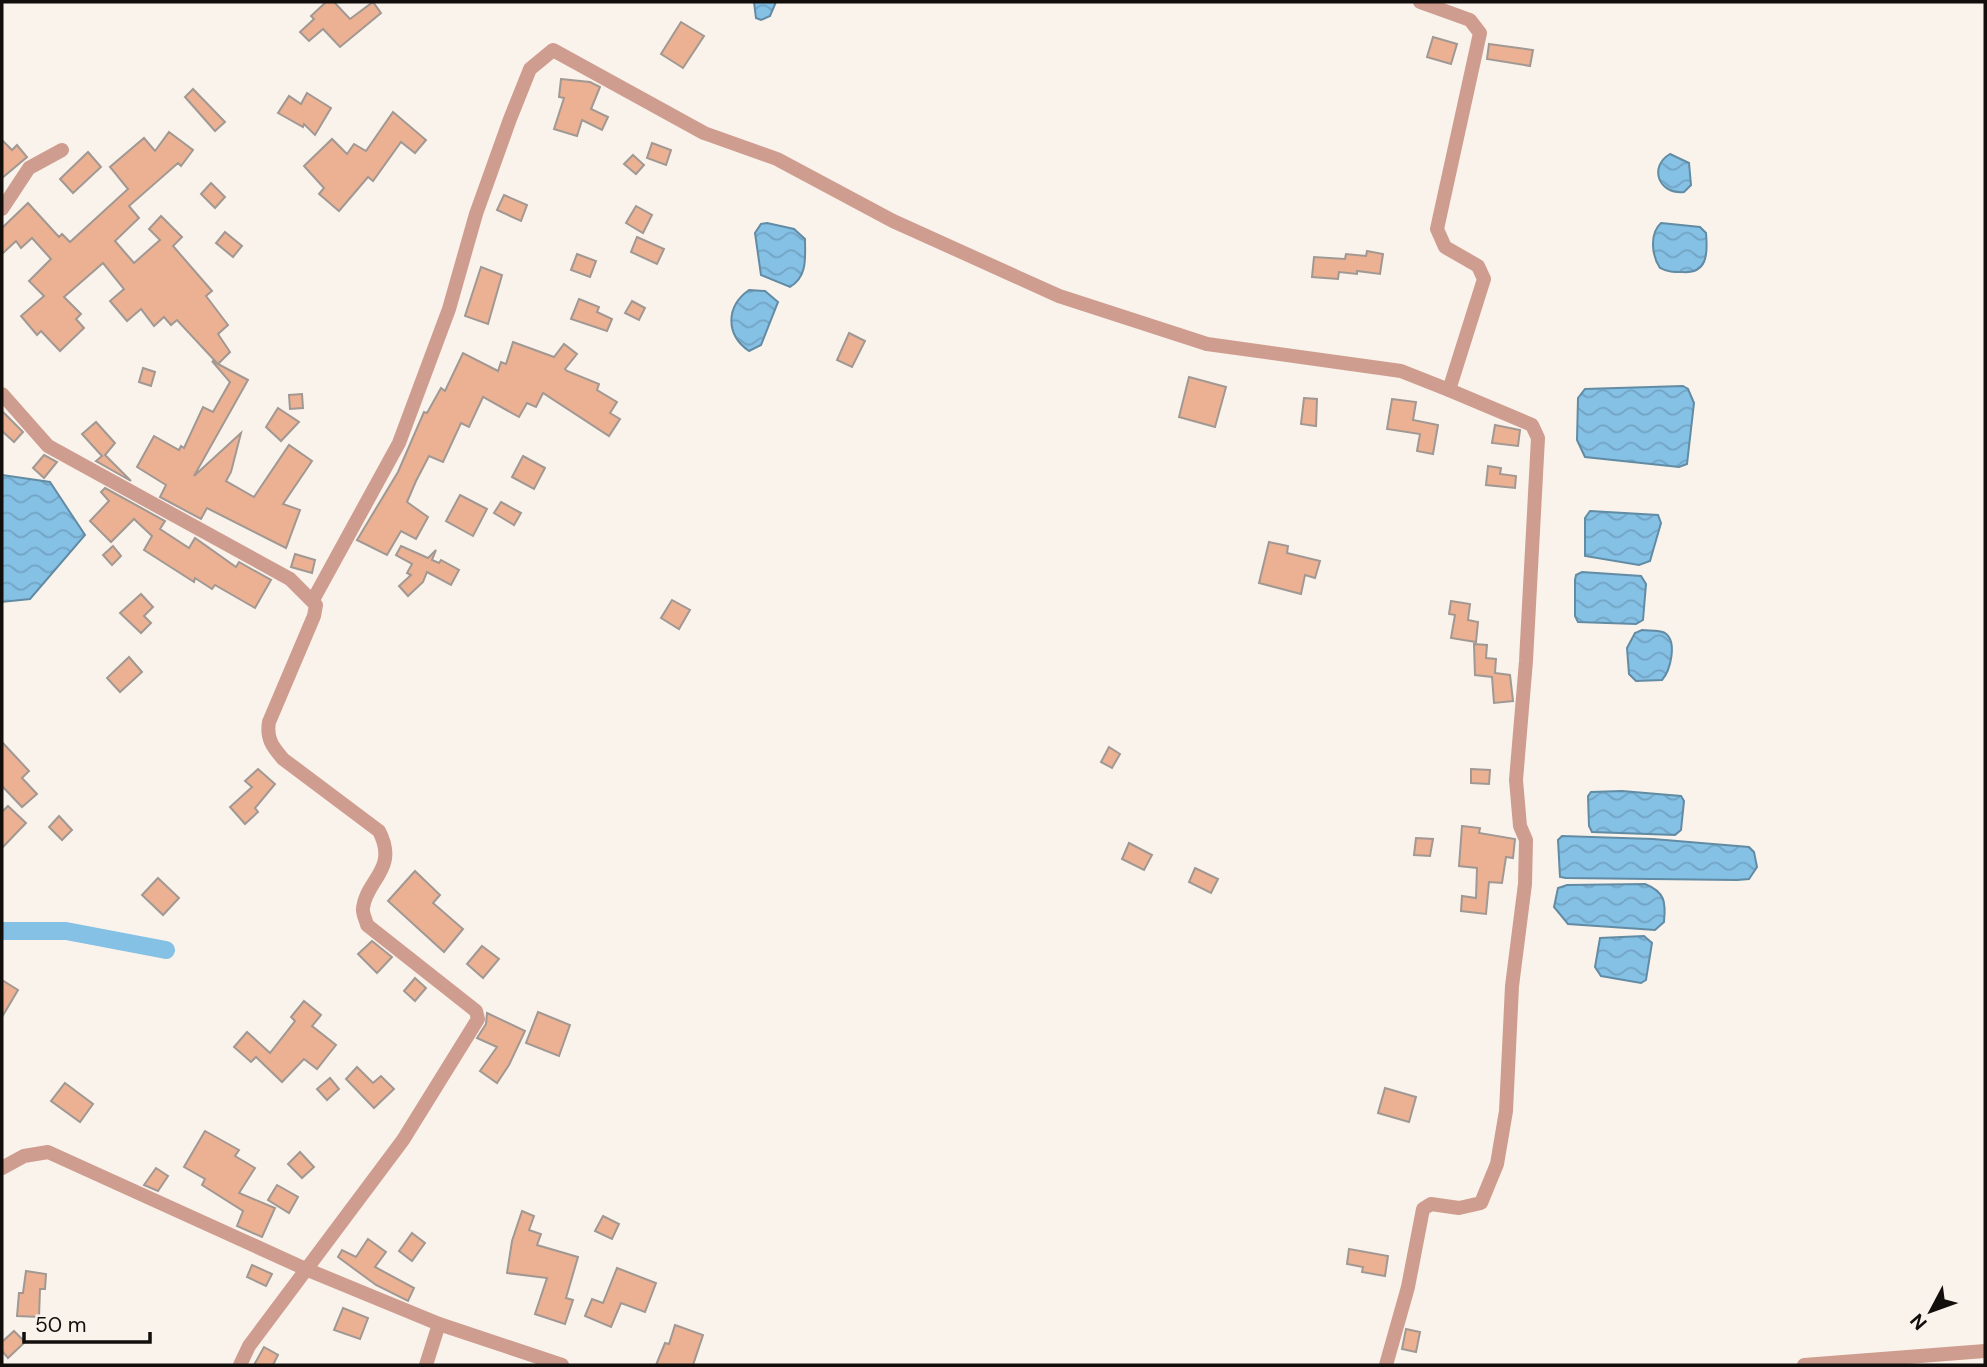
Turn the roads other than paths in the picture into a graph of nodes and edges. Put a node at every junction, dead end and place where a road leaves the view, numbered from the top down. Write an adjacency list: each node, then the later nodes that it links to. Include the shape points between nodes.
1 (1420, 2): 4 (street, via 1470,20 1480,33 1437,229 1445,247 1478,266 1484,279)
2 (62, 150): 3 (street, via 29,167)
3 (2, 209)
4 (1450, 390): 6 (street, via 1401,372 1207,344 1059,296 893,221 777,159 704,133 553,50 530,69 510,119 453,297 399,443); 14 (street, via 1532,425 1538,438 1516,780 1520,826 1526,840 1525,884 1512,986 1506,1111 1497,1164 1481,1203 1459,1208 1431,1204 1423,1209)
5 (2, 394): 6 (street, via 48,446 290,579)
6 (313, 600): 8 (street, via 314,617 269,723 272,746 379,831 386,844 384,865 363,908 367,925 476,1011 478,1019 404,1140)
7 (2, 1168): 8 (street, via 23,1156 48,1152)
8 (308, 1270): 9 (street); 11 (street, via 249,1346)
9 (439, 1324): 12 (street); 13 (street)
10 (1985, 1351): 15 (street)
11 (240, 1365)
12 (426, 1365)
13 (562, 1365)
14 (1386, 1365)
15 (1804, 1365)

